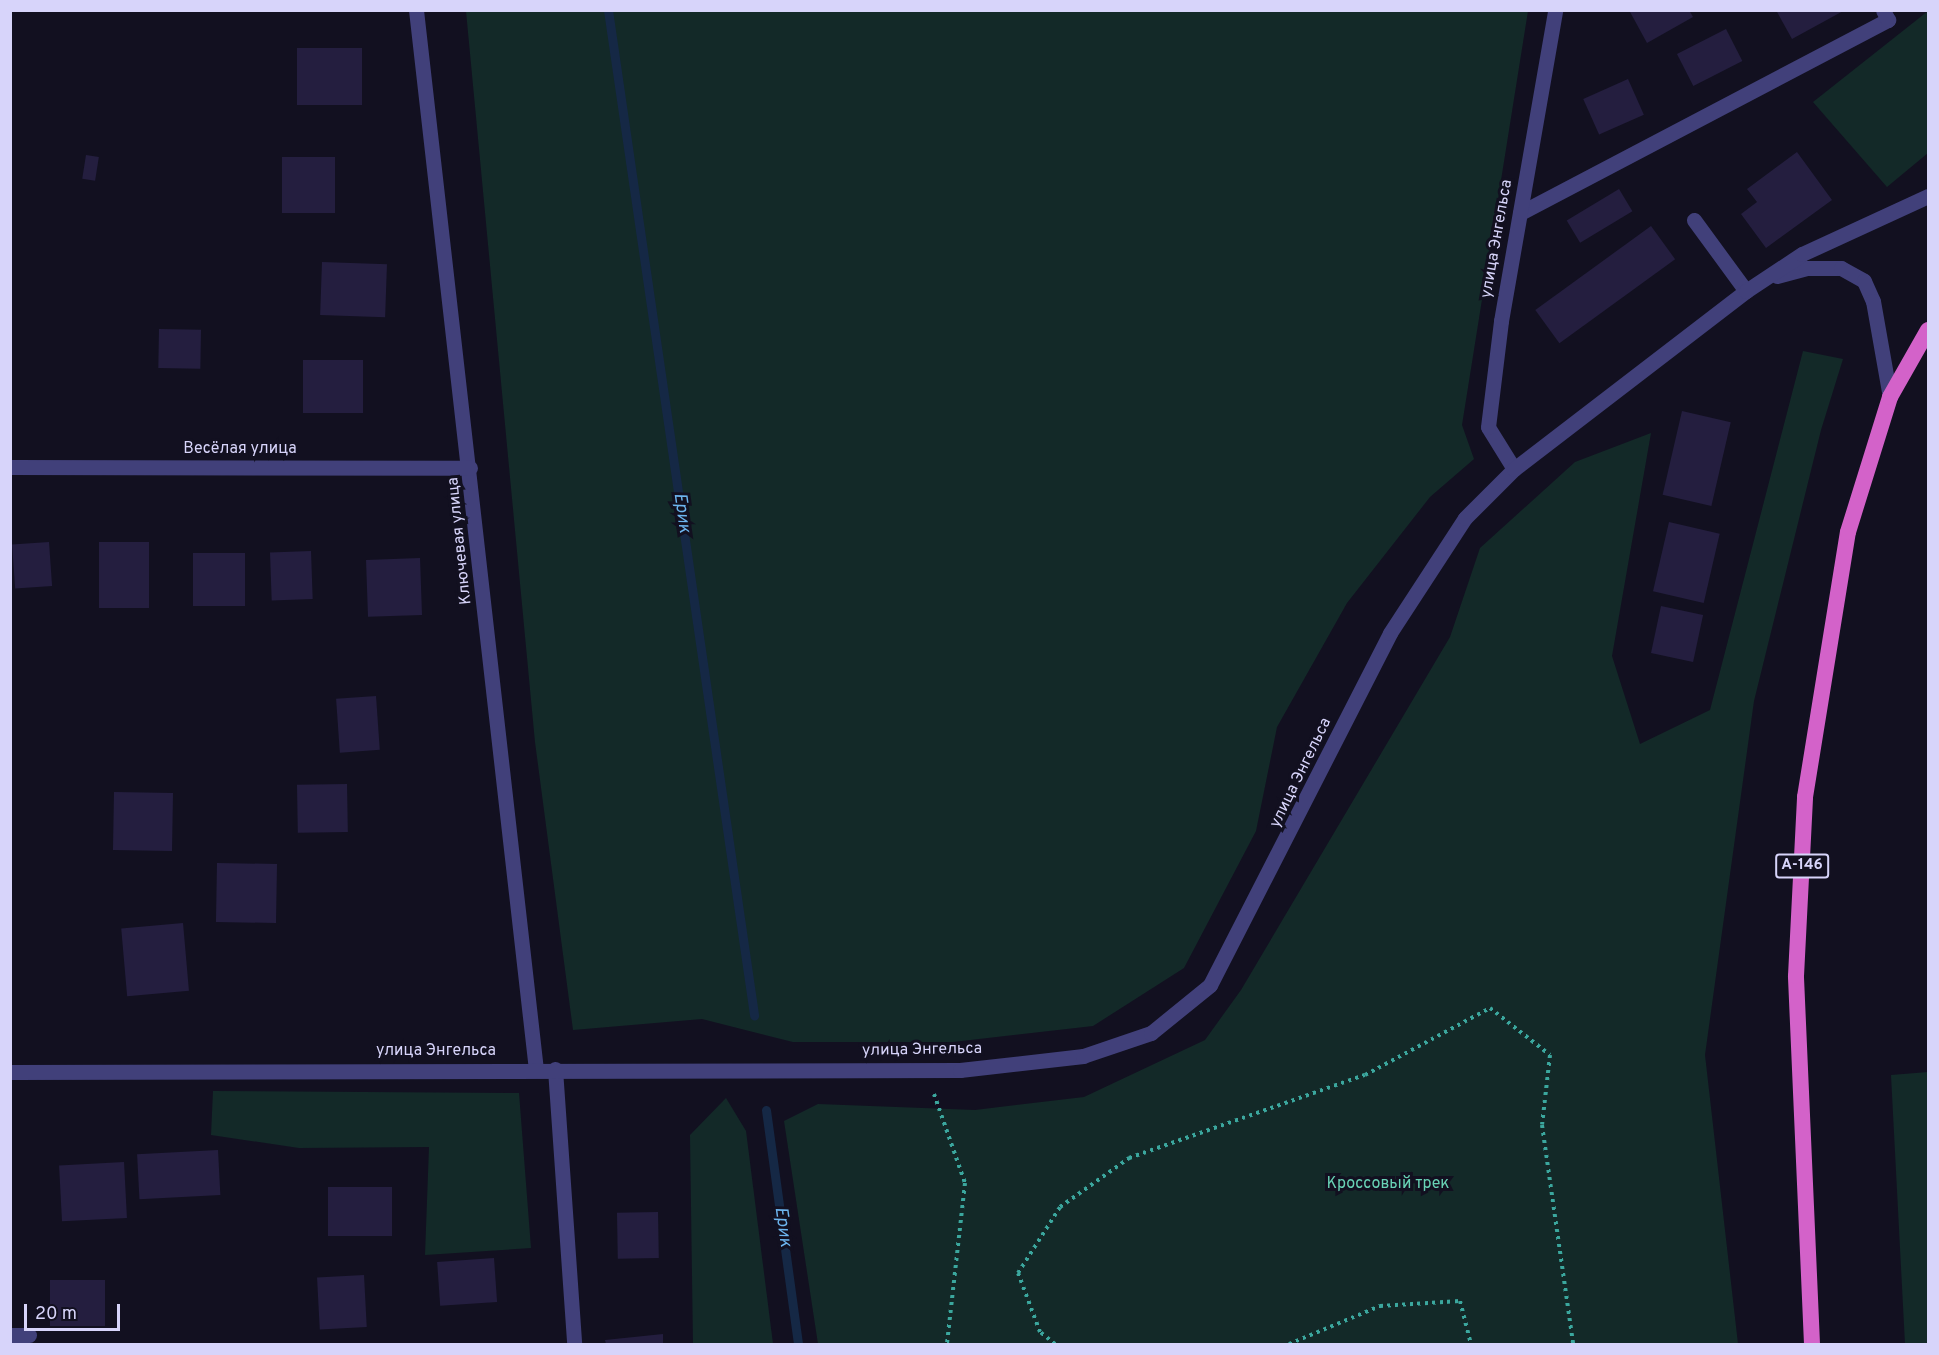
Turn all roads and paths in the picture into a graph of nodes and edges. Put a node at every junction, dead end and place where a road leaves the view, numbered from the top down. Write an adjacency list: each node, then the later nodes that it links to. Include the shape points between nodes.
1 (416, 10): 12 (street, Ключевая улица)
2 (1555, 10): 5 (street, улица Энгельса)
3 (1883, 10): 5 (street, via 1888,20)
4 (1929, 196): 7 (street, улица Энгельса, via 1802,254)
5 (1520, 213): 13 (street, улица Энгельса, via 1488,427)
6 (1694, 219): 8 (street)
7 (1763, 280): 8 (street, улица Энгельса); 10 (street, улица Энгельса, via 1806,268 1841,268 1864,281 1873,301)
8 (1746, 291): 13 (street, улица Энгельса)
9 (1929, 330): 10 (highway, А-146)
10 (1890, 398): 26 (highway, А-146, via 1848,532 1805,797 1796,976)
11 (10, 467): 12 (street, Весёлая улица)
12 (470, 468): 14 (street, Ключевая улица)
13 (1514, 469): 16 (street, улица Энгельса, via 1465,518 1390,633 1210,985 1151,1033 1083,1056 960,1071)
14 (536, 1069): 15 (street, улица Энгельса); 17 (street, улица Энгельса)
15 (555, 1069): 16 (street, улица Энгельса); 20 (street)
16 (925, 1070): 21 (path, via 965,1183)
17 (10, 1072)
18 (10, 1335): 19 (street)
19 (29, 1335)
20 (574, 1344)
21 (947, 1344)
22 (1055, 1344): 25 (path, via 1040,1332 1018,1273 1060,1208 1129,1158 1365,1075 1490,1008 1550,1055 1542,1125)
23 (1289, 1344): 24 (path, via 1380,1306 1460,1300)
24 (1471, 1344)
25 (1573, 1344)
26 (1812, 1344)

